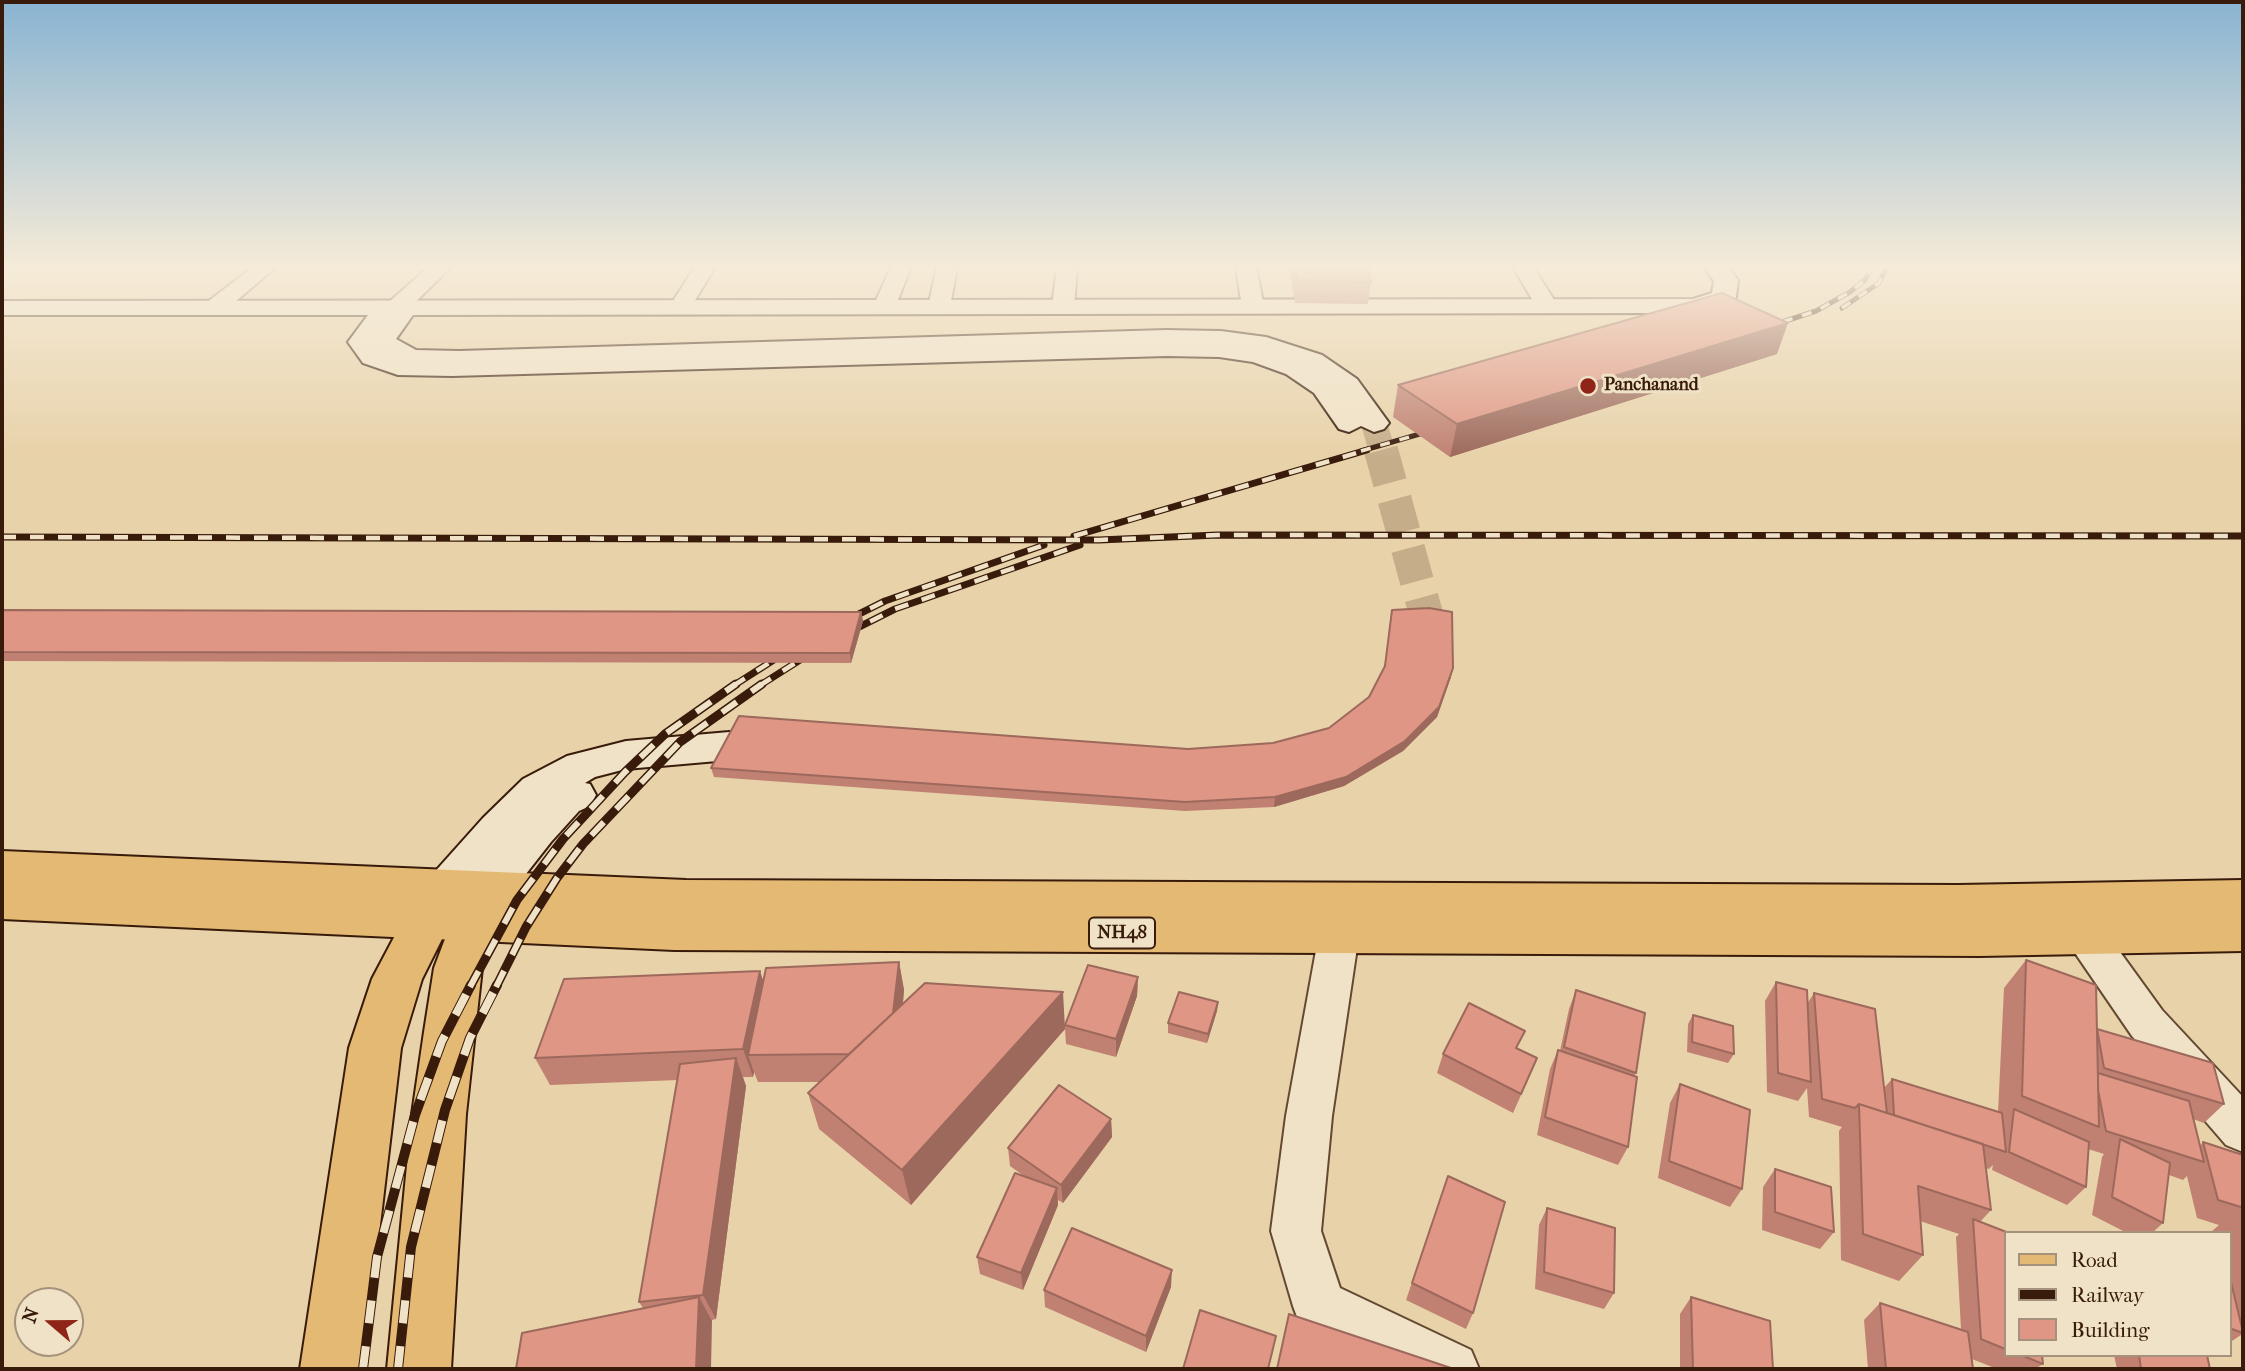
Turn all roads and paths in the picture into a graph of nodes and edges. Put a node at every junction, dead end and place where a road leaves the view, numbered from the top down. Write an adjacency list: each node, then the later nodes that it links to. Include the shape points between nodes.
1 (369, 331): 2 (street, via 361,342 372,357 398,367 1219,349 1297,368)
2 (1361, 423)
3 (724, 755): 7 (street, via 621,778 564,800)
4 (2, 868): 7 (main road, NH48)
5 (2243, 898): 7 (main road, NH48, via 1916,903 686,898)
6 (2, 901): 7 (main road, NH48)
7 (459, 905): 9 (main road, NH48, via 674,931); 12 (main road, via 397,979 375,1048); 13 (main road, via 458,968 444,1073)
8 (2243, 932): 10 (main road, NH48)
9 (1339, 934): 10 (main road, NH48); 14 (street, via 1308,1116 1296,1231 1320,1306)
10 (2085, 935): 11 (street, via 2147,1023)
11 (2243, 1130)
12 (331, 1369)
13 (419, 1369)
14 (1452, 1369)

